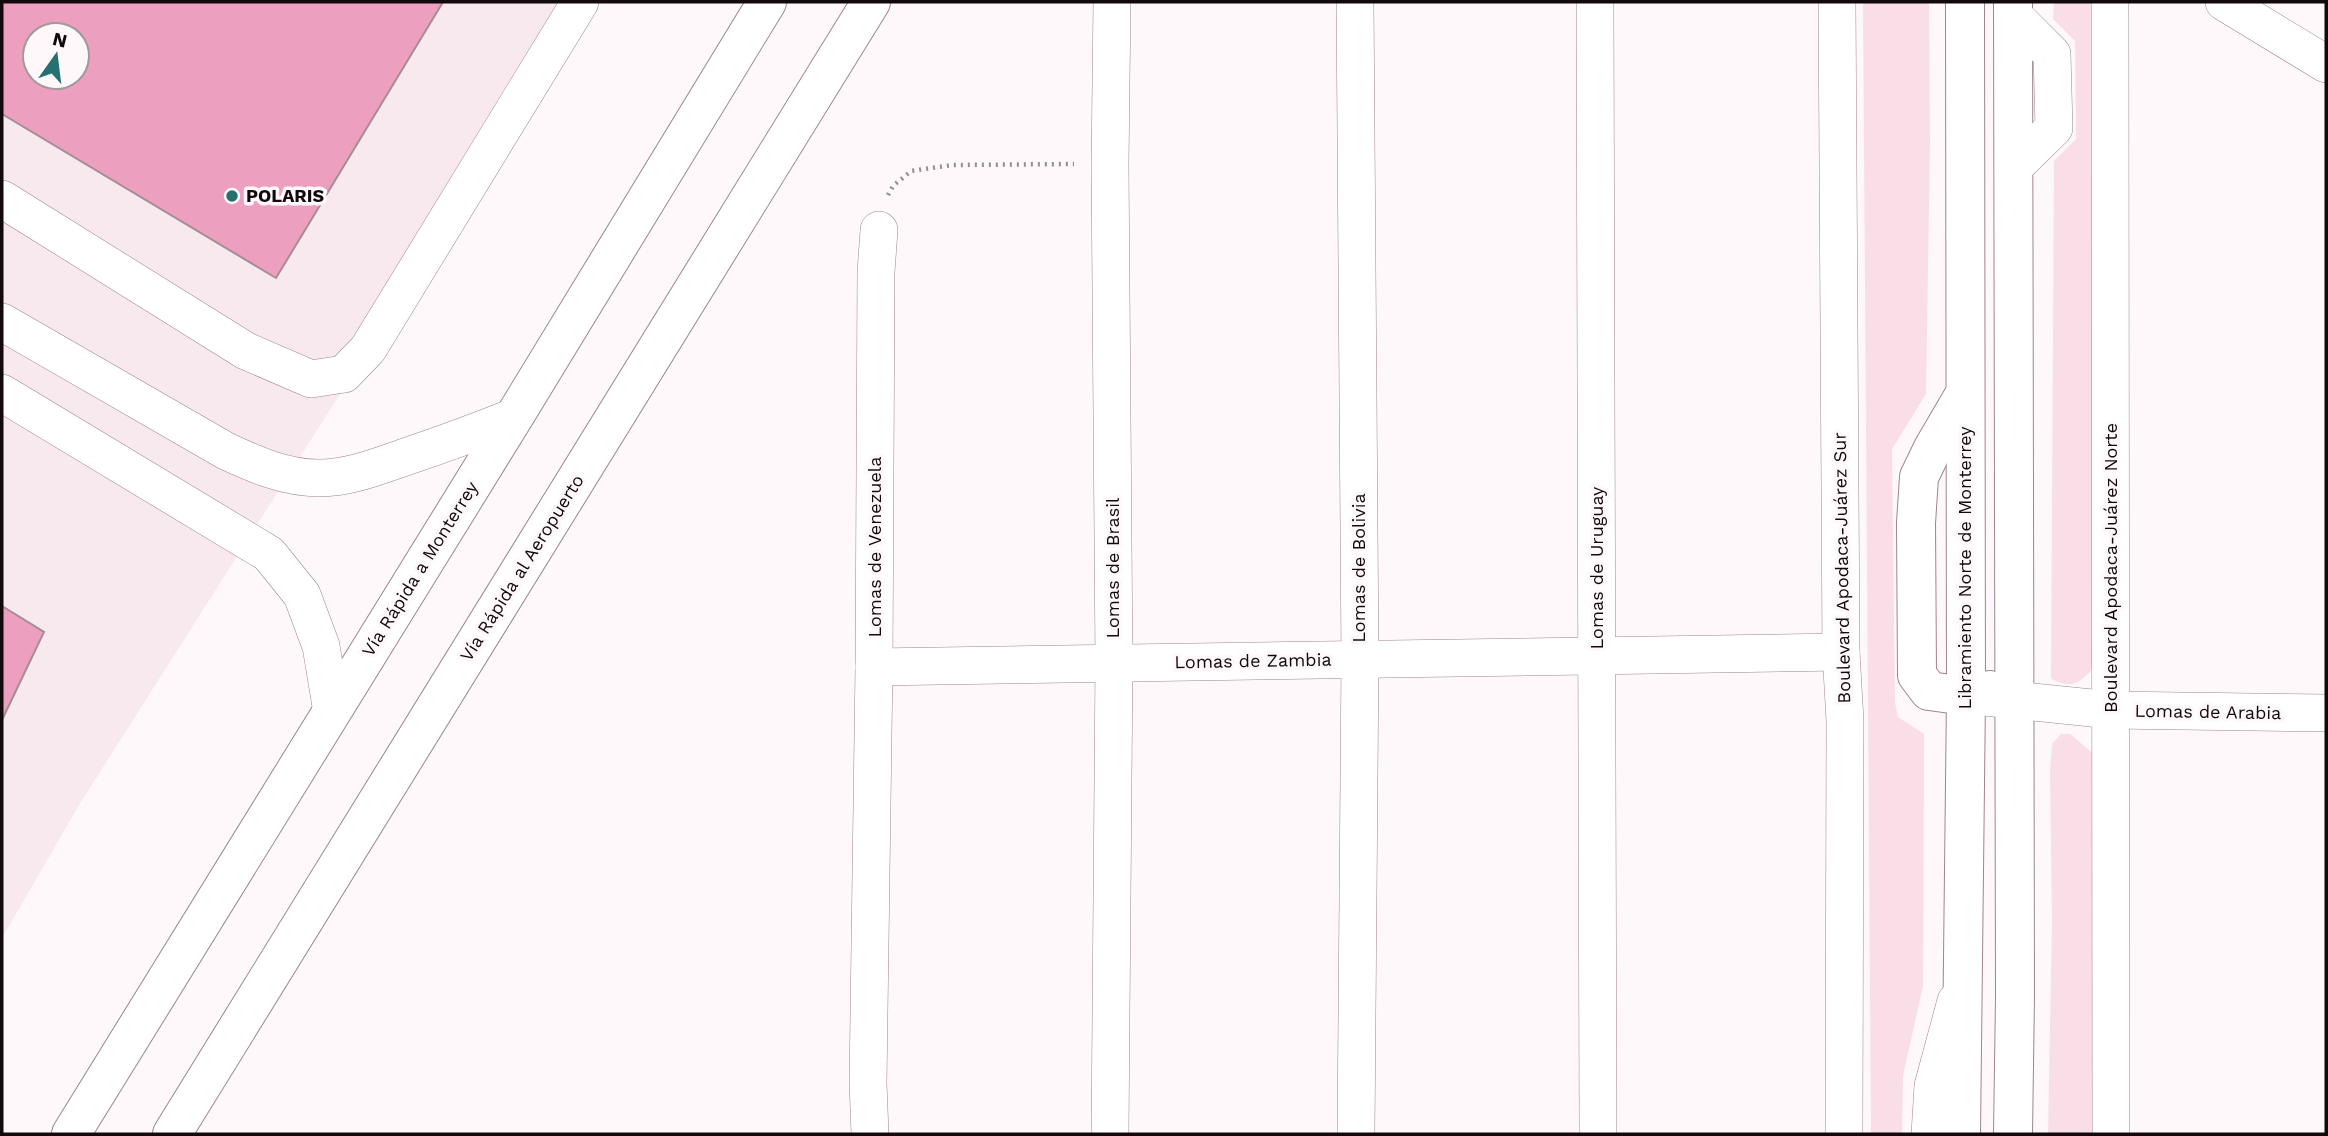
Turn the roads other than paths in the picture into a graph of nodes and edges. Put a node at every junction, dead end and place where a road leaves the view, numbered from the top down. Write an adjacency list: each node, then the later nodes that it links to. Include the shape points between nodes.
1 (580, 2): 13 (street, via 368,349 344,374 311,379 246,351)
2 (767, 2): 17 (main road, Vía Rápida a Monterrey)
3 (871, 2): 31 (main road, Vía Rápida al Aeropuerto)
4 (1112, 2): 22 (street, Lomas de Brasil)
5 (1355, 2): 20 (street, Lomas de Bolivia)
6 (1595, 2): 19 (street, Lomas de Uruguay)
7 (1837, 2): 18 (street, Boulevard Apodaca-Juárez Sur)
8 (1965, 2): 24 (main road, Libramiento Norte de Monterrey)
9 (2109, 2): 26 (street, Boulevard Apodaca-Juárez Norte)
10 (2224, 2): 12 (street)
11 (2013, 8): 21 (main road)
12 (2326, 64)
13 (2, 199)
14 (878, 230): 23 (street, Lomas de Venezuela)
15 (2, 322): 17 (street, via 226,451 289,475 320,478 359,472)
16 (2, 393): 27 (street, via 270,554 302,595 321,646)
17 (514, 417): 27 (main road, Vía Rápida a Monterrey)
18 (1841, 652): 19 (street, Lomas de Zambia); 36 (street, Boulevard Apodaca-Juárez Sur, via 1845,721)
19 (1597, 657): 20 (street, Lomas de Zambia); 35 (street, Lomas de Uruguay)
20 (1360, 659): 22 (street, Lomas de Zambia); 34 (street, Lomas de Bolivia)
21 (2014, 659): 24 (main road, via 1993,689); 25 (main road)
22 (1114, 663): 23 (street, Lomas de Zambia); 33 (street, Lomas de Brasil)
23 (874, 667): 32 (street, Lomas de Venezuela)
24 (1965, 696): 25 (street, Lomas de Arabia); 29 (main road, Libramiento Norte de Monterrey)
25 (2013, 698): 26 (street, Lomas de Arabia); 39 (main road)
26 (2111, 710): 28 (street, Lomas de Arabia); 40 (street, Boulevard Apodaca-Juárez Norte)
27 (332, 712): 30 (main road, Vía Rápida a Monterrey)
28 (2326, 713)
29 (1963, 973): 37 (street, via 1933,1086); 38 (main road, Libramiento Norte de Monterrey)
30 (71, 1134)
31 (172, 1134)
32 (870, 1134)
33 (1110, 1134)
34 (1356, 1134)
35 (1598, 1134)
36 (1844, 1134)
37 (1930, 1134)
38 (1961, 1134)
39 (2013, 1134)
40 (2111, 1134)

